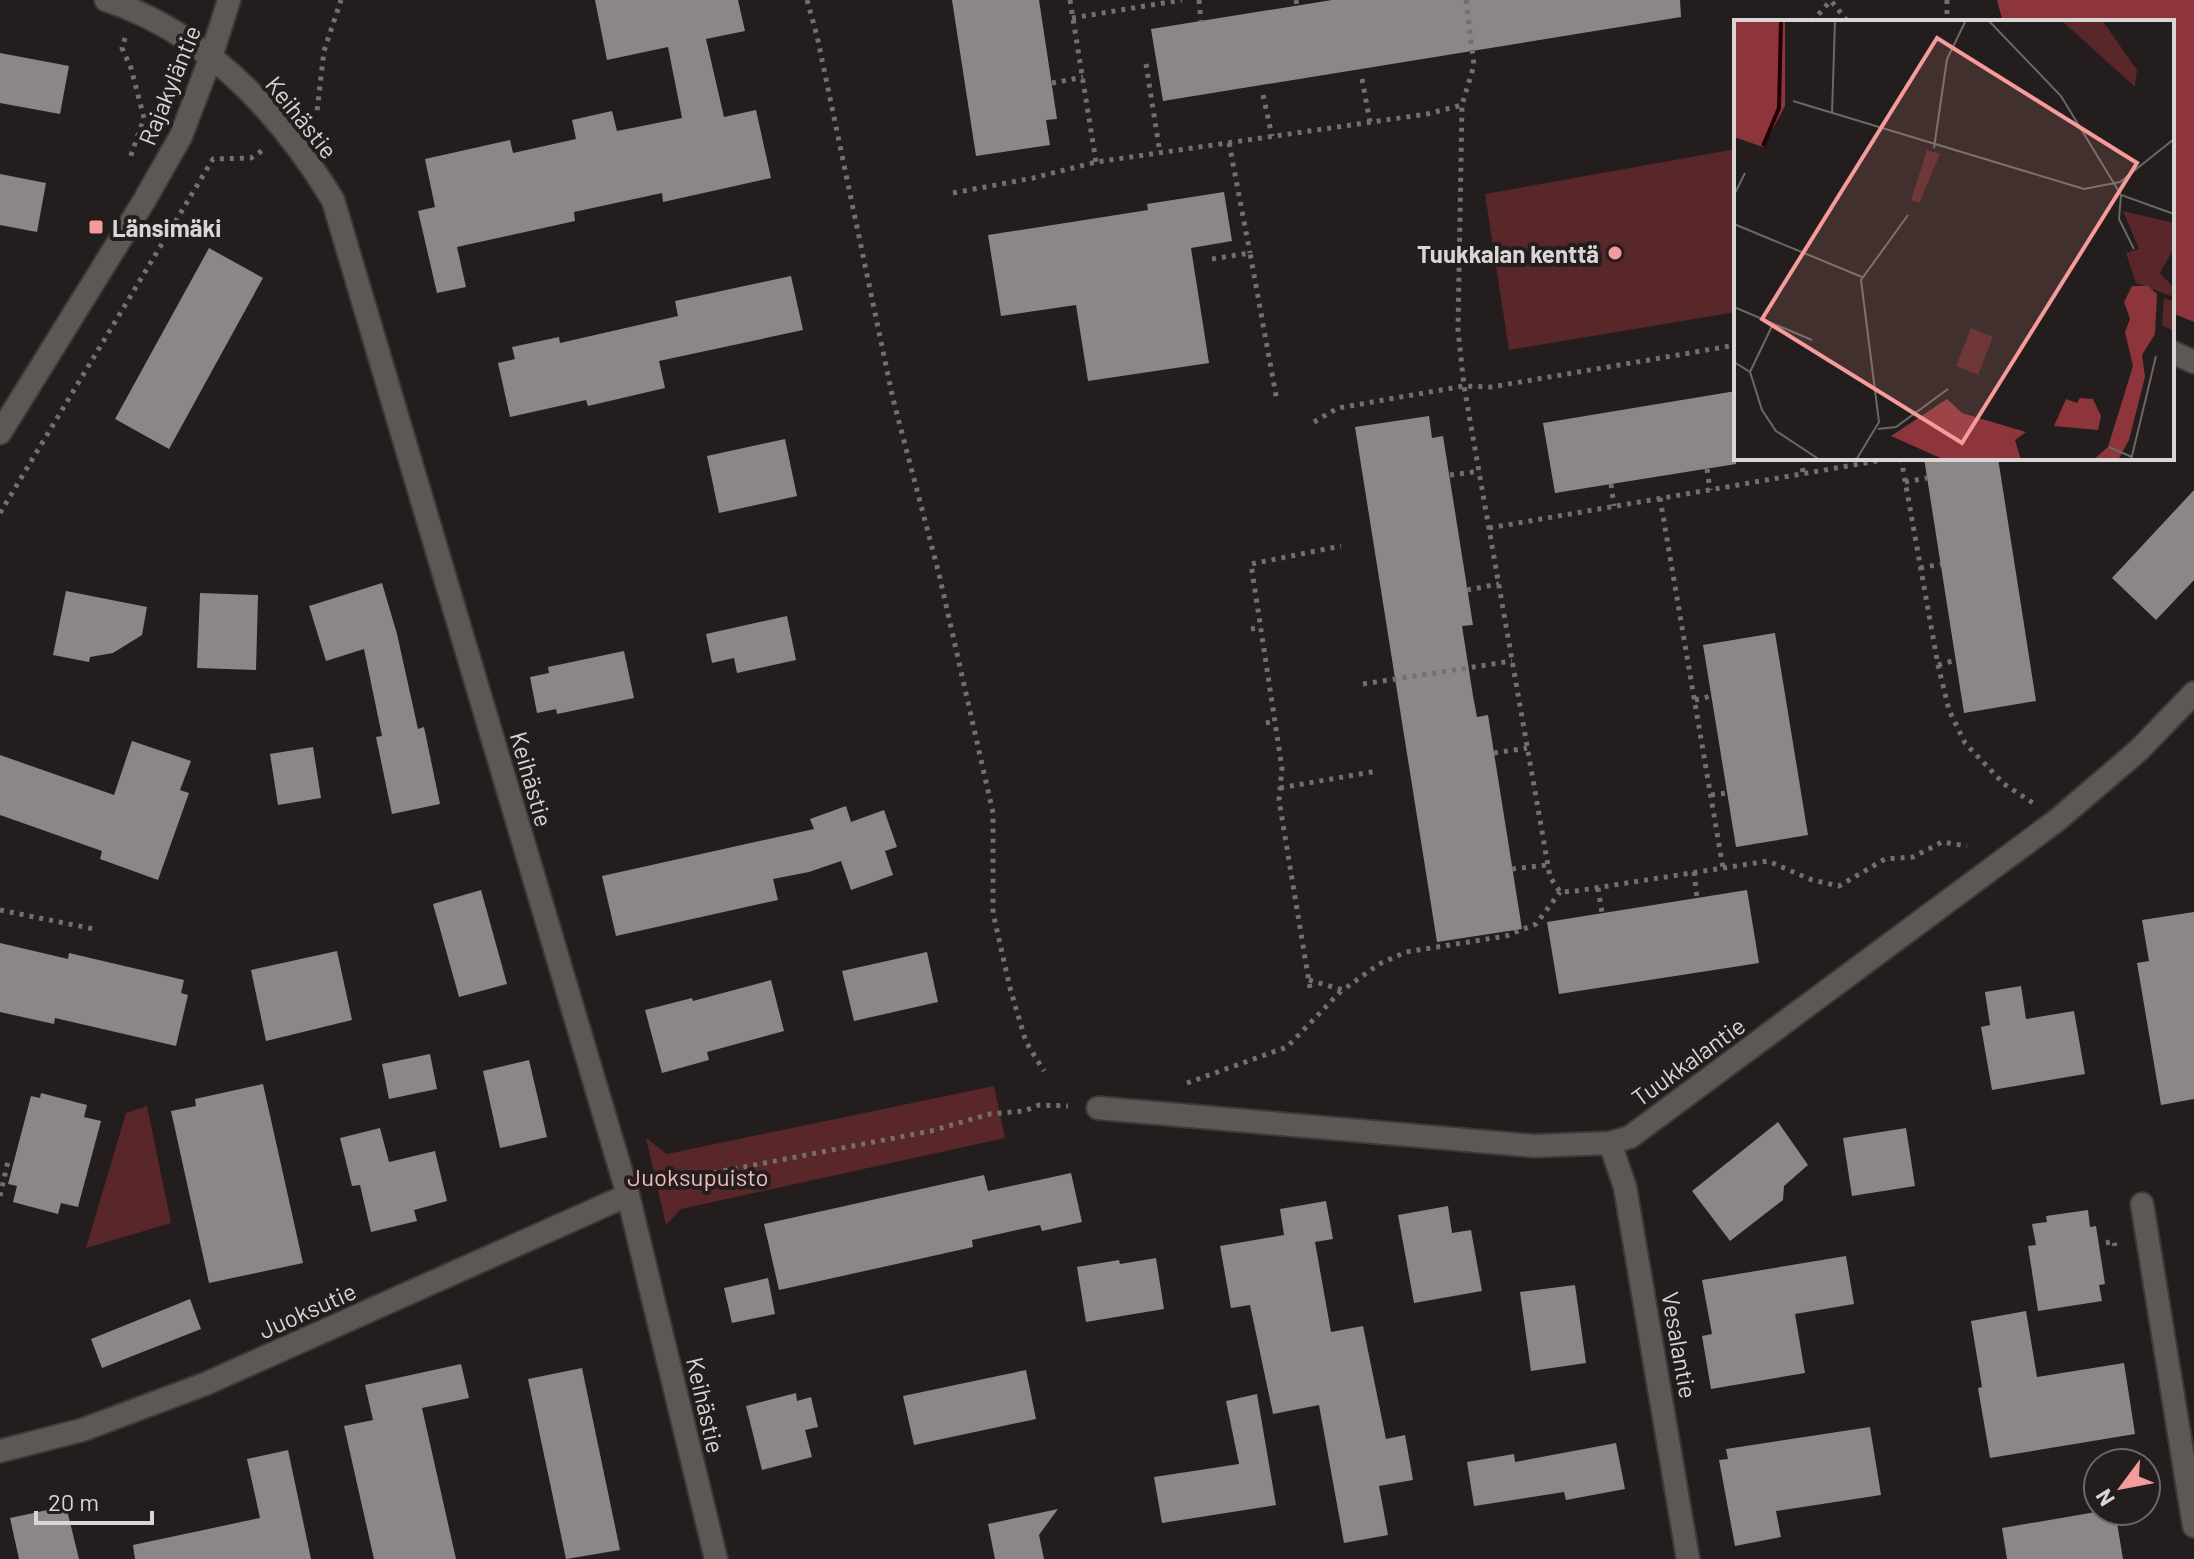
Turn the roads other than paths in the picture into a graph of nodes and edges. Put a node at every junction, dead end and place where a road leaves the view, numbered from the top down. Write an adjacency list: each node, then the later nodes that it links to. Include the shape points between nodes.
1 (106, 0): 3 (street, Keihästie, via 136,10)
2 (229, 0): 3 (street, Rajakyläntie)
3 (211, 57): 6 (street, Rajakyläntie, via 169,158); 10 (street, Keihästie, via 289,134 333,200)
4 (2174, 353): 5 (street)
5 (2194, 362)
6 (0, 433)
7 (2194, 693): 9 (street, Tuukkalantie, via 2139,750 2056,821 1630,1137)
8 (1098, 1108): 9 (street, Tuukkalantie, via 1534,1146)
9 (1610, 1143): 16 (street, Vesalantie, via 1625,1187)
10 (628, 1195): 12 (street, Juoksutie, via 205,1384 82,1430); 15 (street, Keihästie)
11 (2142, 1204): 13 (street)
12 (0, 1451)
13 (2190, 1481): 14 (street)
14 (2194, 1526)
15 (716, 1559)
16 (1688, 1559)

